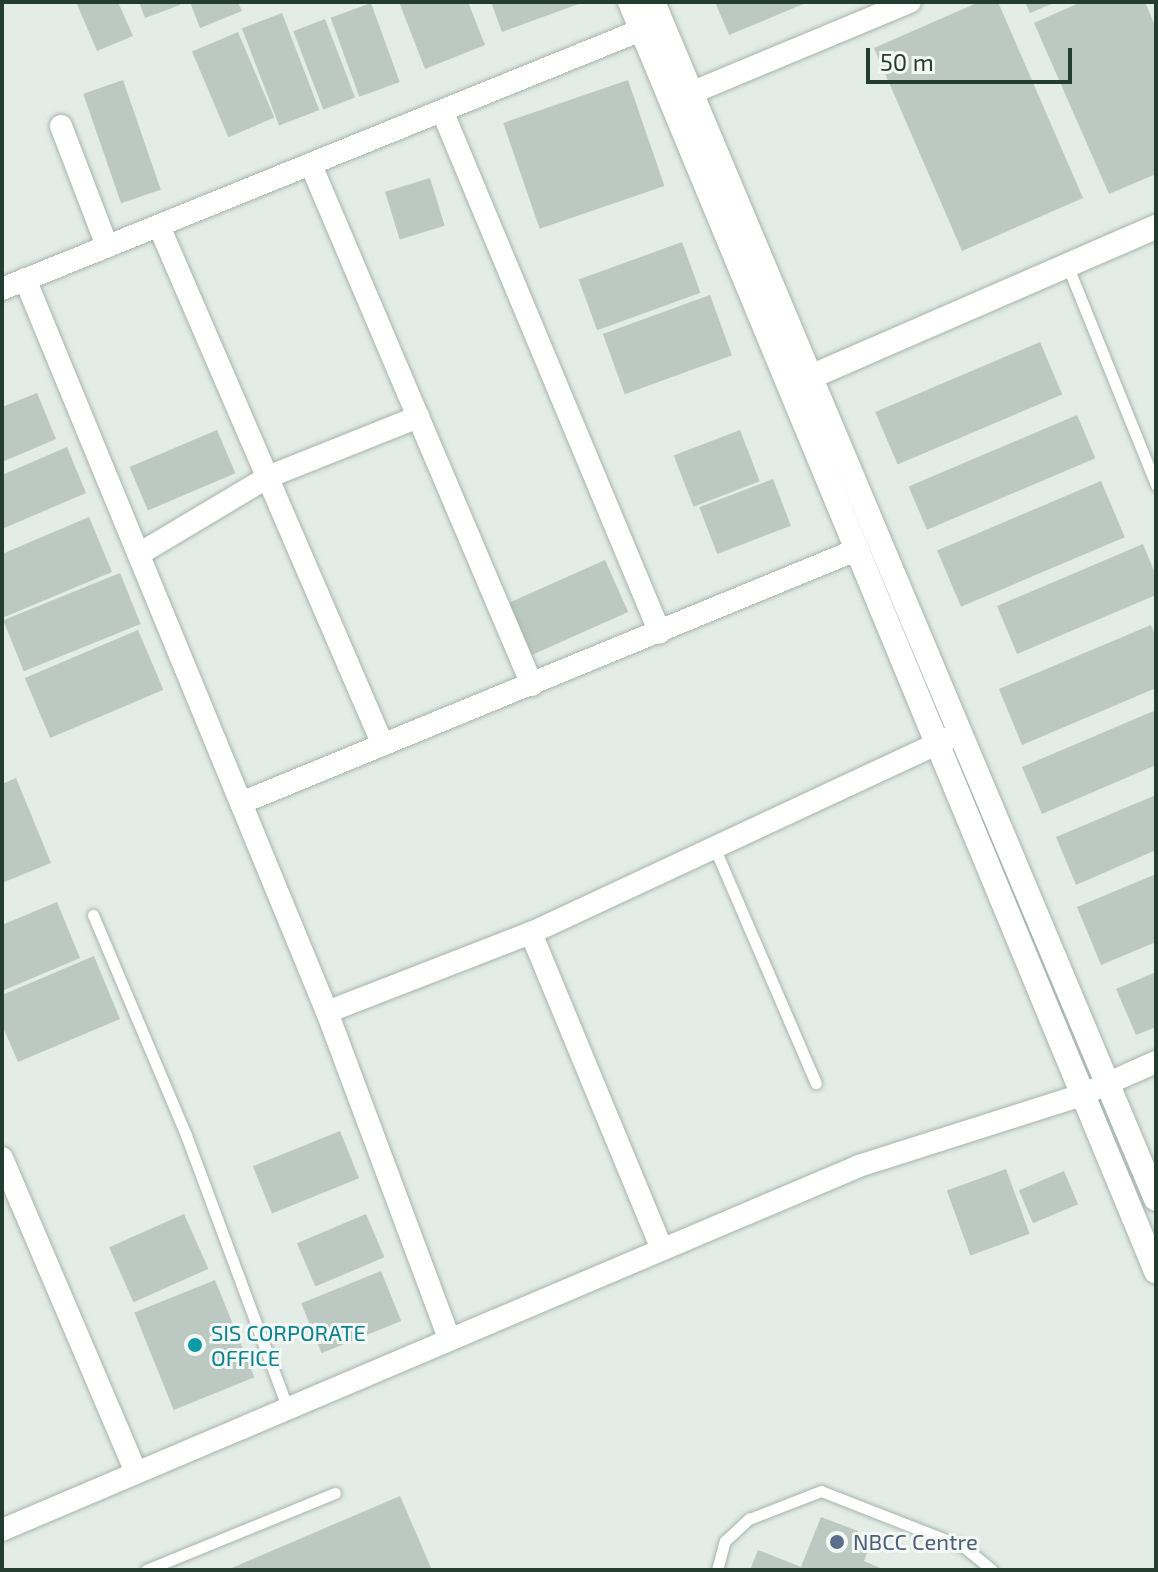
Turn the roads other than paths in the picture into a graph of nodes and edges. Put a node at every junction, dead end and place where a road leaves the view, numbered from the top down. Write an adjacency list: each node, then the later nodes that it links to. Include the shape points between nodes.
1 (630, 2): 4 (street)
2 (653, 2): 5 (street)
3 (910, 2): 5 (street)
4 (641, 30): 6 (street); 15 (street)
5 (691, 93): 15 (street)
6 (443, 113): 8 (street); 21 (street)
7 (61, 126): 11 (street)
8 (311, 165): 9 (street); 16 (street)
9 (159, 226): 11 (street); 17 (street)
10 (1156, 227): 12 (street)
11 (107, 246): 13 (street)
12 (1068, 267): 15 (street); 18 (lane)
13 (25, 279): 14 (street); 20 (street)
14 (2, 289)
15 (802, 381): 19 (street); 23 (street)
16 (418, 417): 17 (street); 22 (street)
17 (268, 477): 20 (street); 24 (street)
18 (1156, 485)
19 (856, 550): 21 (street); 25 (street)
20 (139, 554): 26 (street)
21 (660, 633): 22 (street)
22 (532, 685): 24 (street)
23 (960, 733): 25 (street); 33 (street)
24 (383, 745): 26 (street)
25 (937, 746): 27 (street); 34 (street)
26 (241, 803): 30 (street)
27 (715, 849): 29 (street); 32 (lane)
28 (93, 915): 40 (lane, via 186,1135)
29 (531, 933): 30 (street); 37 (street)
30 (327, 1012): 39 (street)
31 (1156, 1062): 33 (street)
32 (816, 1083)
33 (1109, 1084): 34 (street); 36 (street)
34 (1084, 1094): 37 (street, via 859,1166); 38 (street)
35 (2, 1158): 41 (street)
36 (1156, 1199)
37 (661, 1247): 39 (street)
38 (1156, 1271)
39 (449, 1339): 40 (street)
40 (287, 1406): 41 (street)
41 (135, 1470): 43 (street)
42 (335, 1493): 44 (lane)
43 (2, 1530)
44 (146, 1570)
45 (717, 1570): 46 (lane, via 725,1541 749,1519 821,1491 964,1547)
46 (992, 1570)

